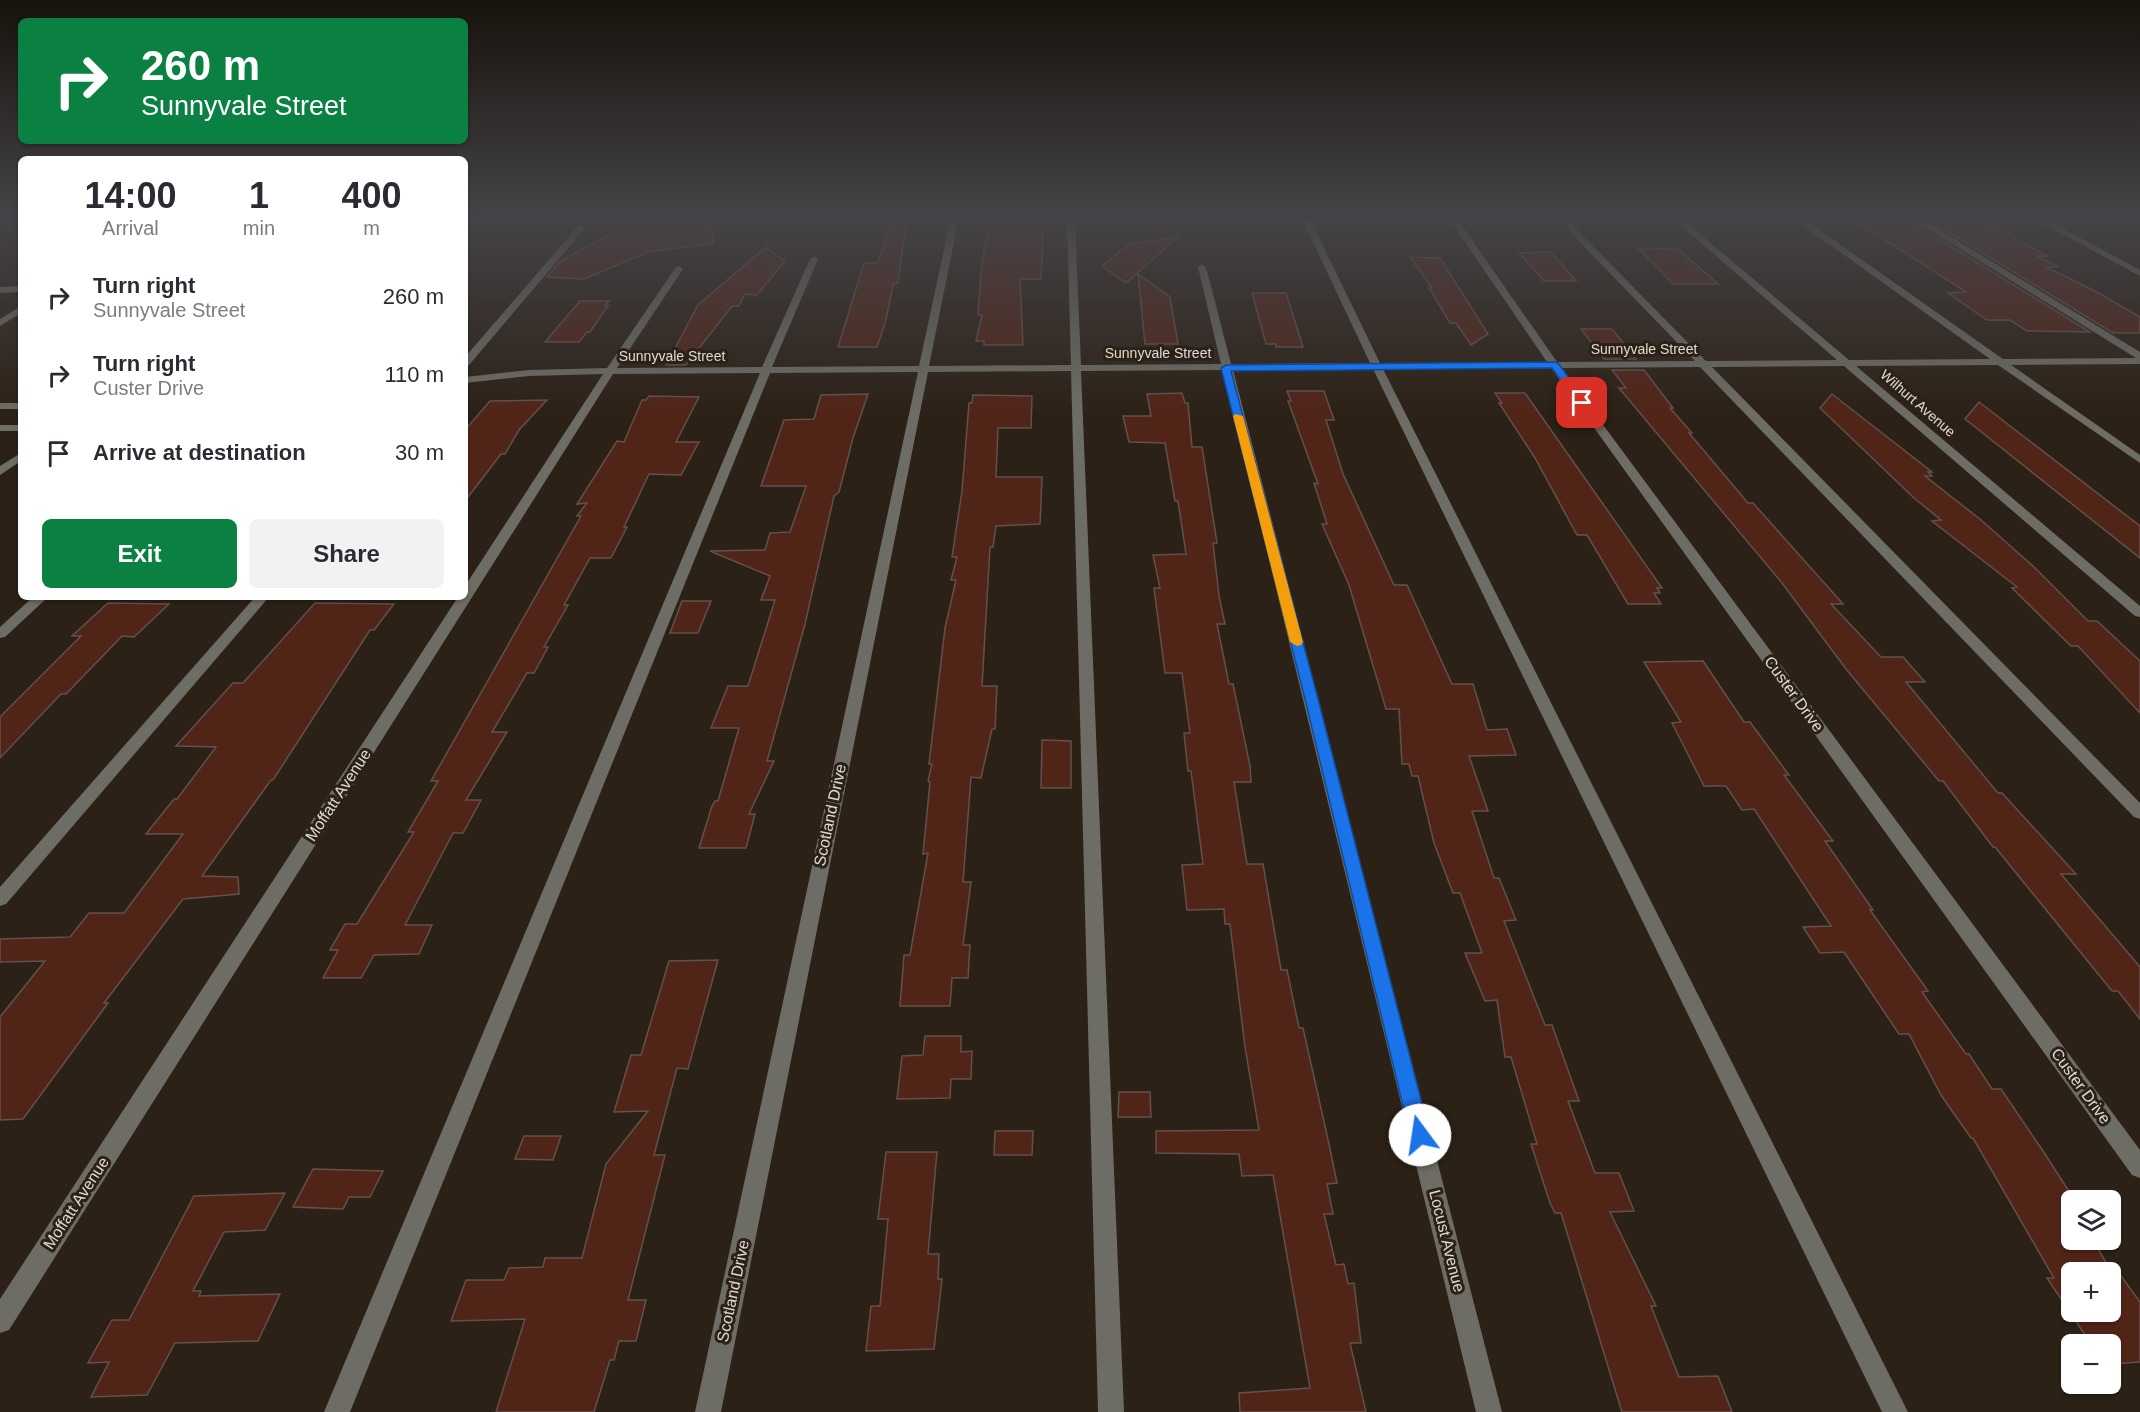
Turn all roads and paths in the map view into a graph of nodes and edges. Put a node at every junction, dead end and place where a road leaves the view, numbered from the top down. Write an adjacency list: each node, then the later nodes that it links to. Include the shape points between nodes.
1 (533, 283): 18 (street)
2 (670, 283): 29 (street, Moffatt Avenue)
3 (804, 283): 27 (street)
4 (941, 283): 28 (street, Scotland Drive)
5 (1073, 283): 26 (street)
6 (1206, 283): 25 (street, Locust Avenue)
7 (1337, 283): 24 (street)
8 (1497, 283): 23 (street, Custer Drive)
9 (1626, 283): 22 (street)
10 (1752, 283): 21 (street, Wilhurt Avenue)
11 (1888, 283): 20 (street)
12 (2020, 283): 17 (street)
13 (18, 289): 14 (street)
14 (0, 290)
15 (18, 311): 16 (street)
16 (0, 324)
17 (2140, 356)
18 (468, 359)
19 (2140, 361): 20 (street, Sunnyvale Street)
20 (2001, 362): 21 (street, Sunnyvale Street); 36 (street)
21 (1848, 363): 22 (street, Sunnyvale Street); 42 (street, Wilhurt Avenue)
22 (1706, 364): 23 (street, Sunnyvale Street); 44 (street)
23 (1554, 365): 24 (street, Sunnyvale Street); 46 (street, Custer Drive)
24 (1377, 366): 25 (street, Sunnyvale Street); 52 (street)
25 (1226, 368): 26 (street, Sunnyvale Street); 51 (street, Locust Avenue)
26 (1075, 369): 28 (street, Sunnyvale Street); 50 (street)
27 (766, 370): 28 (street, Sunnyvale Street); 29 (street, Sunnyvale Street); 48 (street)
28 (922, 370): 49 (street, Scotland Drive)
29 (610, 371): 30 (street, Sunnyvale Street); 38 (street, Moffatt Avenue)
30 (468, 380)
31 (0, 406): 32 (street)
32 (18, 406)
33 (0, 428): 34 (street)
34 (18, 428)
35 (18, 458): 37 (street)
36 (2140, 460)
37 (0, 472)
38 (468, 592)
39 (38, 600): 43 (street)
40 (259, 600): 45 (street)
41 (463, 600): 47 (street, Moffatt Avenue)
42 (2140, 613)
43 (0, 634)
44 (2140, 813)
45 (0, 899)
46 (2140, 1168)
47 (0, 1322)
48 (337, 1412)
49 (708, 1412)
50 (1111, 1412)
51 (1489, 1412)
52 (1895, 1412)

